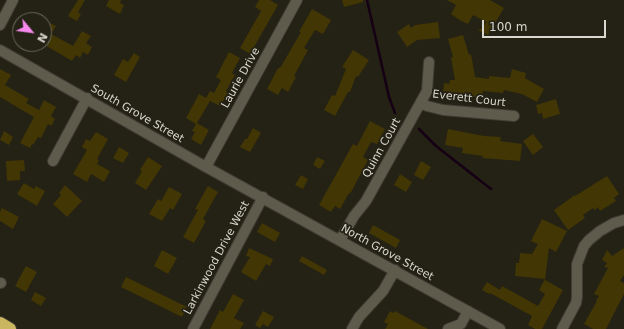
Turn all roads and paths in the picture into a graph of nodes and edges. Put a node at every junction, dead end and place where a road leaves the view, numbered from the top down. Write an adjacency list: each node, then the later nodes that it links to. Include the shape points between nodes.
1 (13, 0): 3 (street)
2 (297, 0): 10 (street, Laurie Drive)
3 (0, 25)
4 (0, 50): 6 (street, South Grove Street)
5 (429, 62): 7 (street, Quinn Court, via 427,91)
6 (87, 98): 9 (street); 10 (street, South Grove Street)
7 (421, 102): 8 (street, Everett Court, via 443,110); 13 (street, Quinn Court, via 366,201)
8 (514, 116)
9 (53, 161)
10 (206, 167): 11 (street, South Grove Street)
11 (263, 197): 13 (street, North Grove Street); 16 (street, Larkinwood Drive West)
12 (624, 220): 20 (street, via 600,231 584,246 577,264 576,303)
13 (340, 240): 14 (street, North Grove Street)
14 (395, 270): 15 (street, North Grove Street); 17 (street, via 383,290)
15 (468, 311): 18 (street, via 461,324); 19 (street, North Grove Street)
16 (193, 329)
17 (352, 329)
18 (448, 329)
19 (500, 329)
20 (562, 329)

